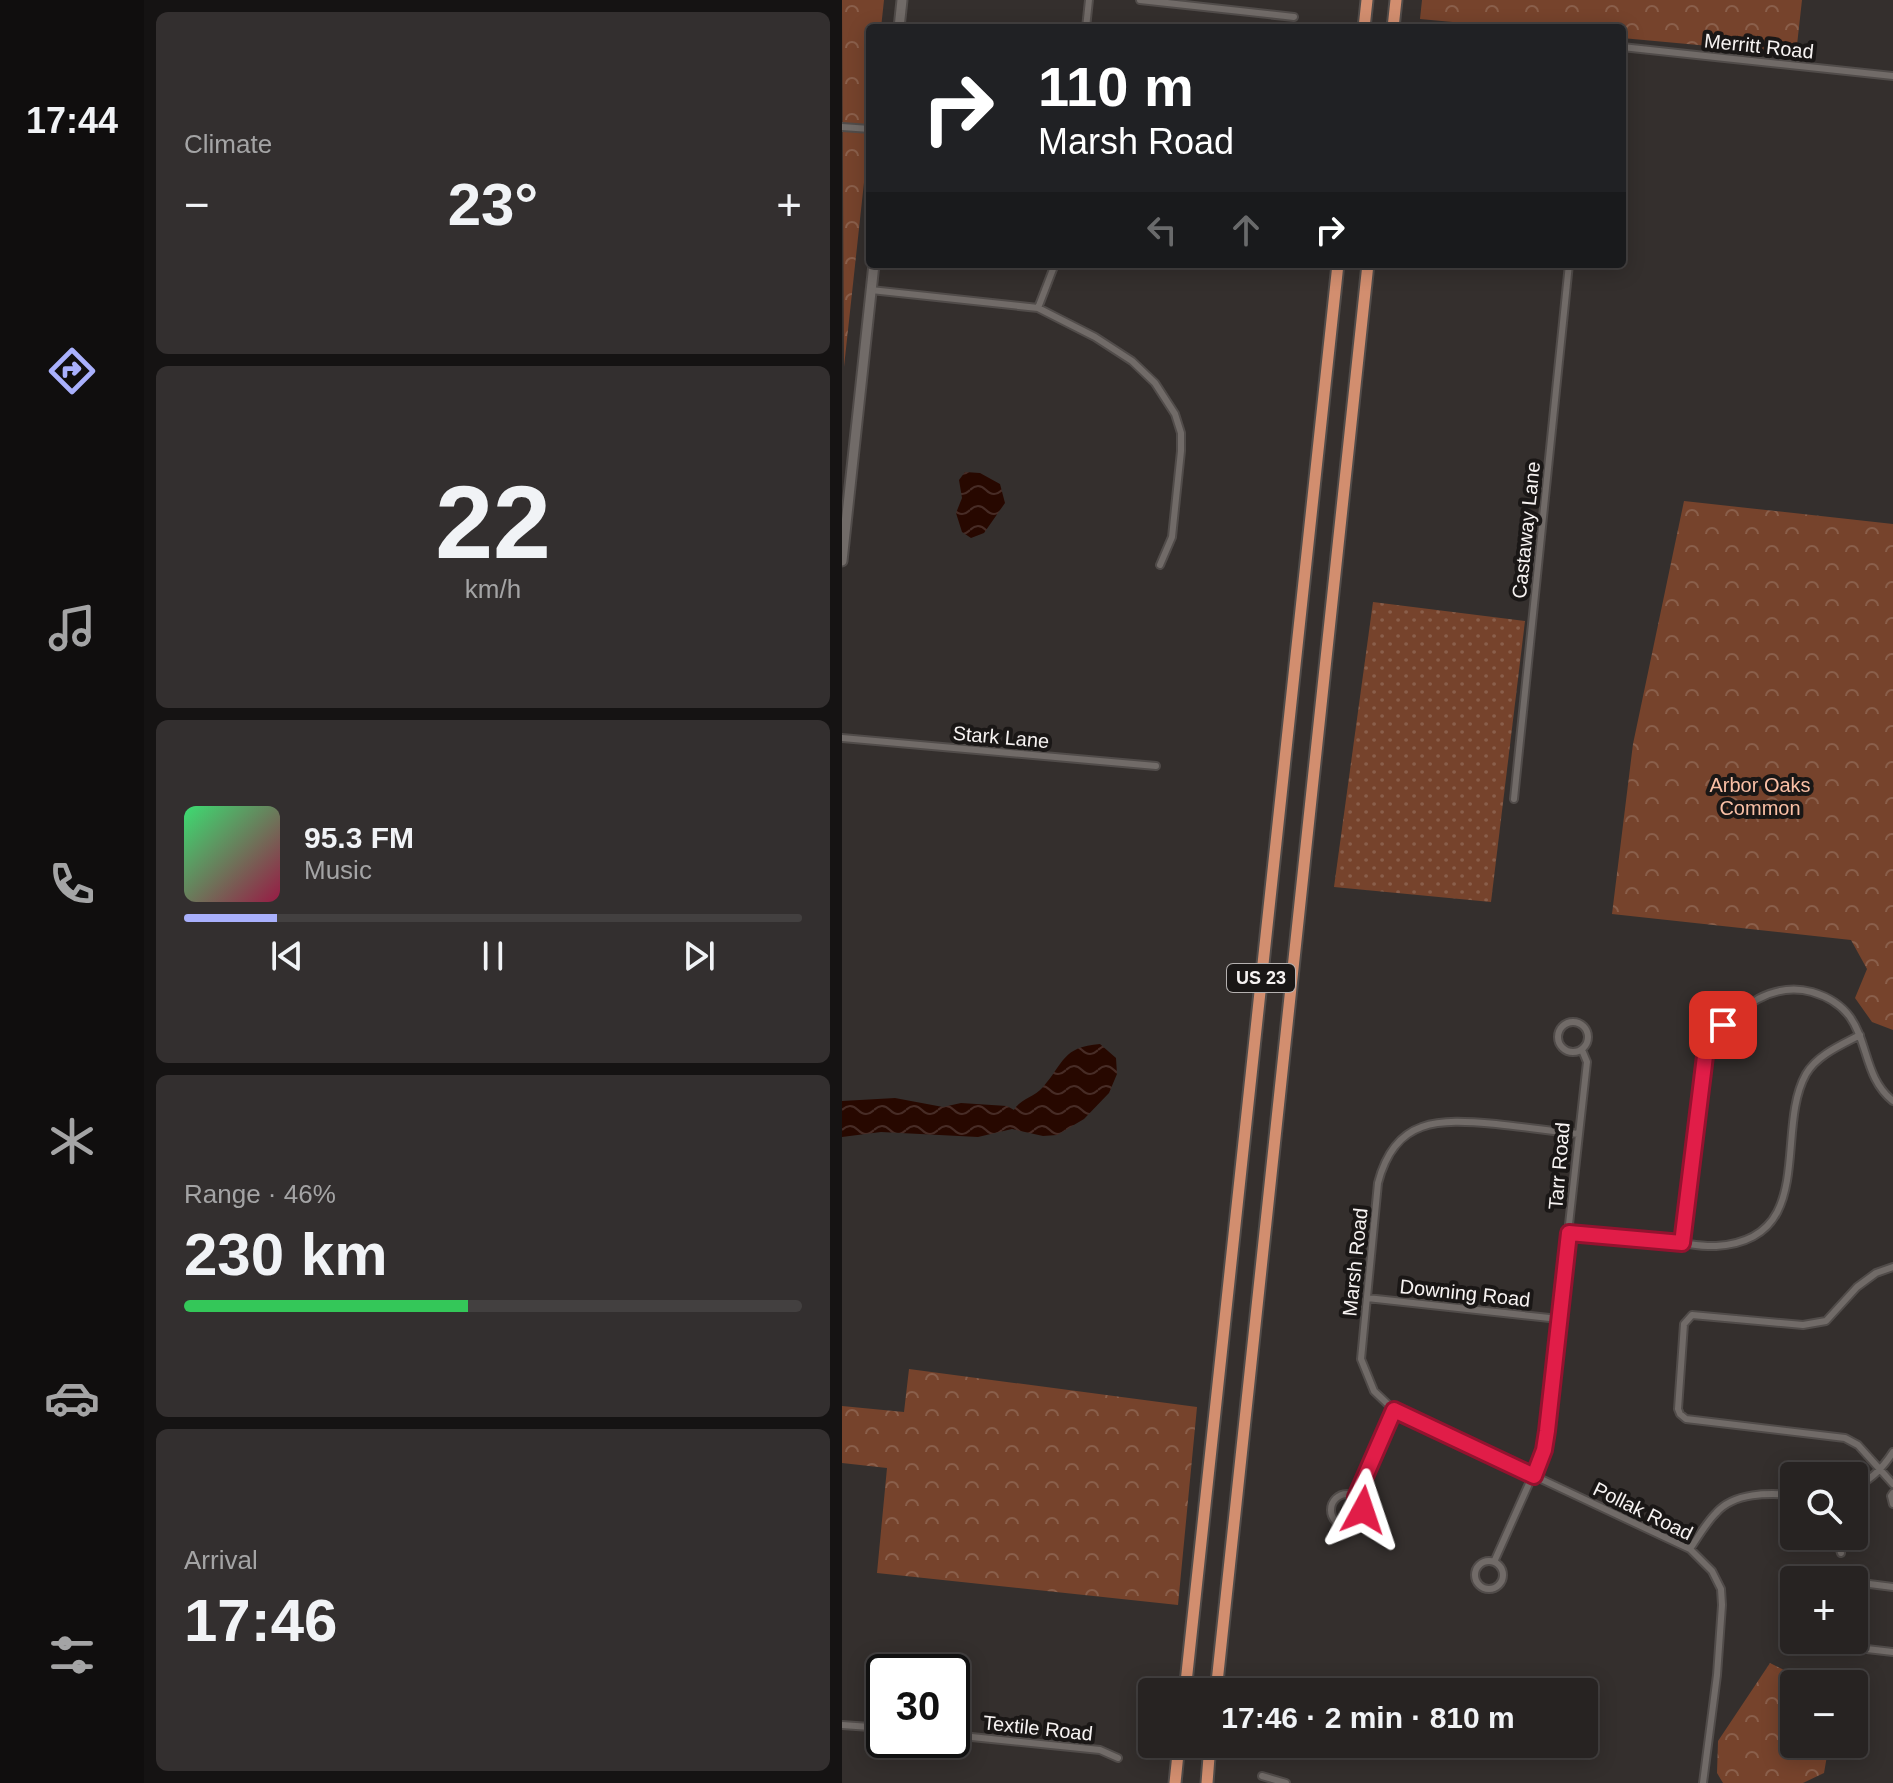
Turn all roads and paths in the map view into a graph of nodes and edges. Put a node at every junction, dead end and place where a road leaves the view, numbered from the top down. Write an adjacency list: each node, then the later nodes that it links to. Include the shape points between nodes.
1 (902, 0): 7 (main road)
2 (1089, 0): 8 (street)
3 (1140, 0): 6 (street)
4 (1367, 0): 9 (highway)
5 (1396, 0): 10 (highway)
6 (1294, 17)
7 (899, 24)
8 (1086, 24)
9 (1364, 24)
10 (1393, 24)
11 (1626, 47): 12 (street, Merritt Road)
12 (1893, 76)
13 (842, 127): 14 (street)
14 (866, 129)
15 (874, 268): 20 (main road)
16 (1053, 268): 21 (street)
17 (1338, 268): 54 (highway, US 23)
18 (1368, 268): 55 (highway, US 23)
19 (1569, 268): 26 (street, Castaway Lane)
20 (871, 290): 21 (street); 22 (main road)
21 (1038, 308): 23 (street, via 1132,361 1155,383 1175,414 1181,433 1176,504 1172,537)
22 (842, 561)
23 (1160, 565)
24 (842, 738): 25 (street, Stark Lane)
25 (1156, 766)
26 (1514, 799)
27 (1860, 1035): 29 (street, via 1878,1080); 32 (street, via 1818,1060 1805,1076 1797,1099 1786,1192 1775,1215 1742,1241 1713,1247); 32 (street, via 1839,1005 1797,989 1771,993 1723,1025 1705,1056)
28 (1582, 1050): 28 (street, via 1568,1051 1560,1045 1560,1030 1567,1023 1586,1027 1588,1042); 30 (street, Tarr Road, via 1587,1062)
29 (1893, 1101)
30 (1578, 1134): 31 (street, Tarr Road); 34 (street, Marsh Road, via 1456,1120 1428,1123 1407,1134 1392,1147 1378,1183)
31 (1569, 1233): 32 (street); 35 (street, Tarr Road)
32 (1682, 1243)
33 (1893, 1267): 38 (street, via 1857,1287 1826,1321 1803,1325 1692,1315 1684,1324 1678,1397 1686,1419 1845,1438)
34 (1367, 1298): 35 (street, Downing Road); 36 (street, Marsh Road, via 1361,1359 1374,1391)
35 (1559, 1319): 39 (street, Tarr Road, via 1546,1441)
36 (1394, 1410): 39 (street, Marsh Road); 44 (street)
37 (1893, 1452): 38 (street)
38 (1880, 1468): 40 (street); 41 (street)
39 (1534, 1476): 46 (street, Pollak Road); 49 (street, Tarr Road)
40 (1868, 1479)
41 (1893, 1484)
42 (1893, 1493): 45 (street)
43 (1780, 1494): 46 (street, via 1740,1498 1717,1510)
44 (1356, 1497): 44 (street, via 1363,1510 1359,1520 1346,1526 1332,1513 1337,1498)
45 (1893, 1504)
46 (1690, 1549): 66 (street, Pollak Road, via 1712,1571 1722,1605)
47 (1840, 1550): 48 (street)
48 (1841, 1553)
49 (1494, 1562): 49 (street, via 1501,1568 1502,1581 1495,1588 1482,1587 1476,1571 1481,1563)
50 (1868, 1584): 51 (street)
51 (1893, 1587)
52 (1868, 1649): 53 (street)
53 (1893, 1652)
54 (1186, 1678)
55 (1217, 1678)
56 (842, 1725): 57 (street)
57 (866, 1727)
58 (970, 1737): 59 (street, Textile Road, via 1100,1750)
59 (1118, 1758)
60 (1178, 1758): 64 (highway)
61 (1209, 1758): 63 (highway)
62 (1262, 1776): 65 (street)
63 (1207, 1780)
64 (1175, 1783)
65 (1286, 1783)
66 (1703, 1783)

